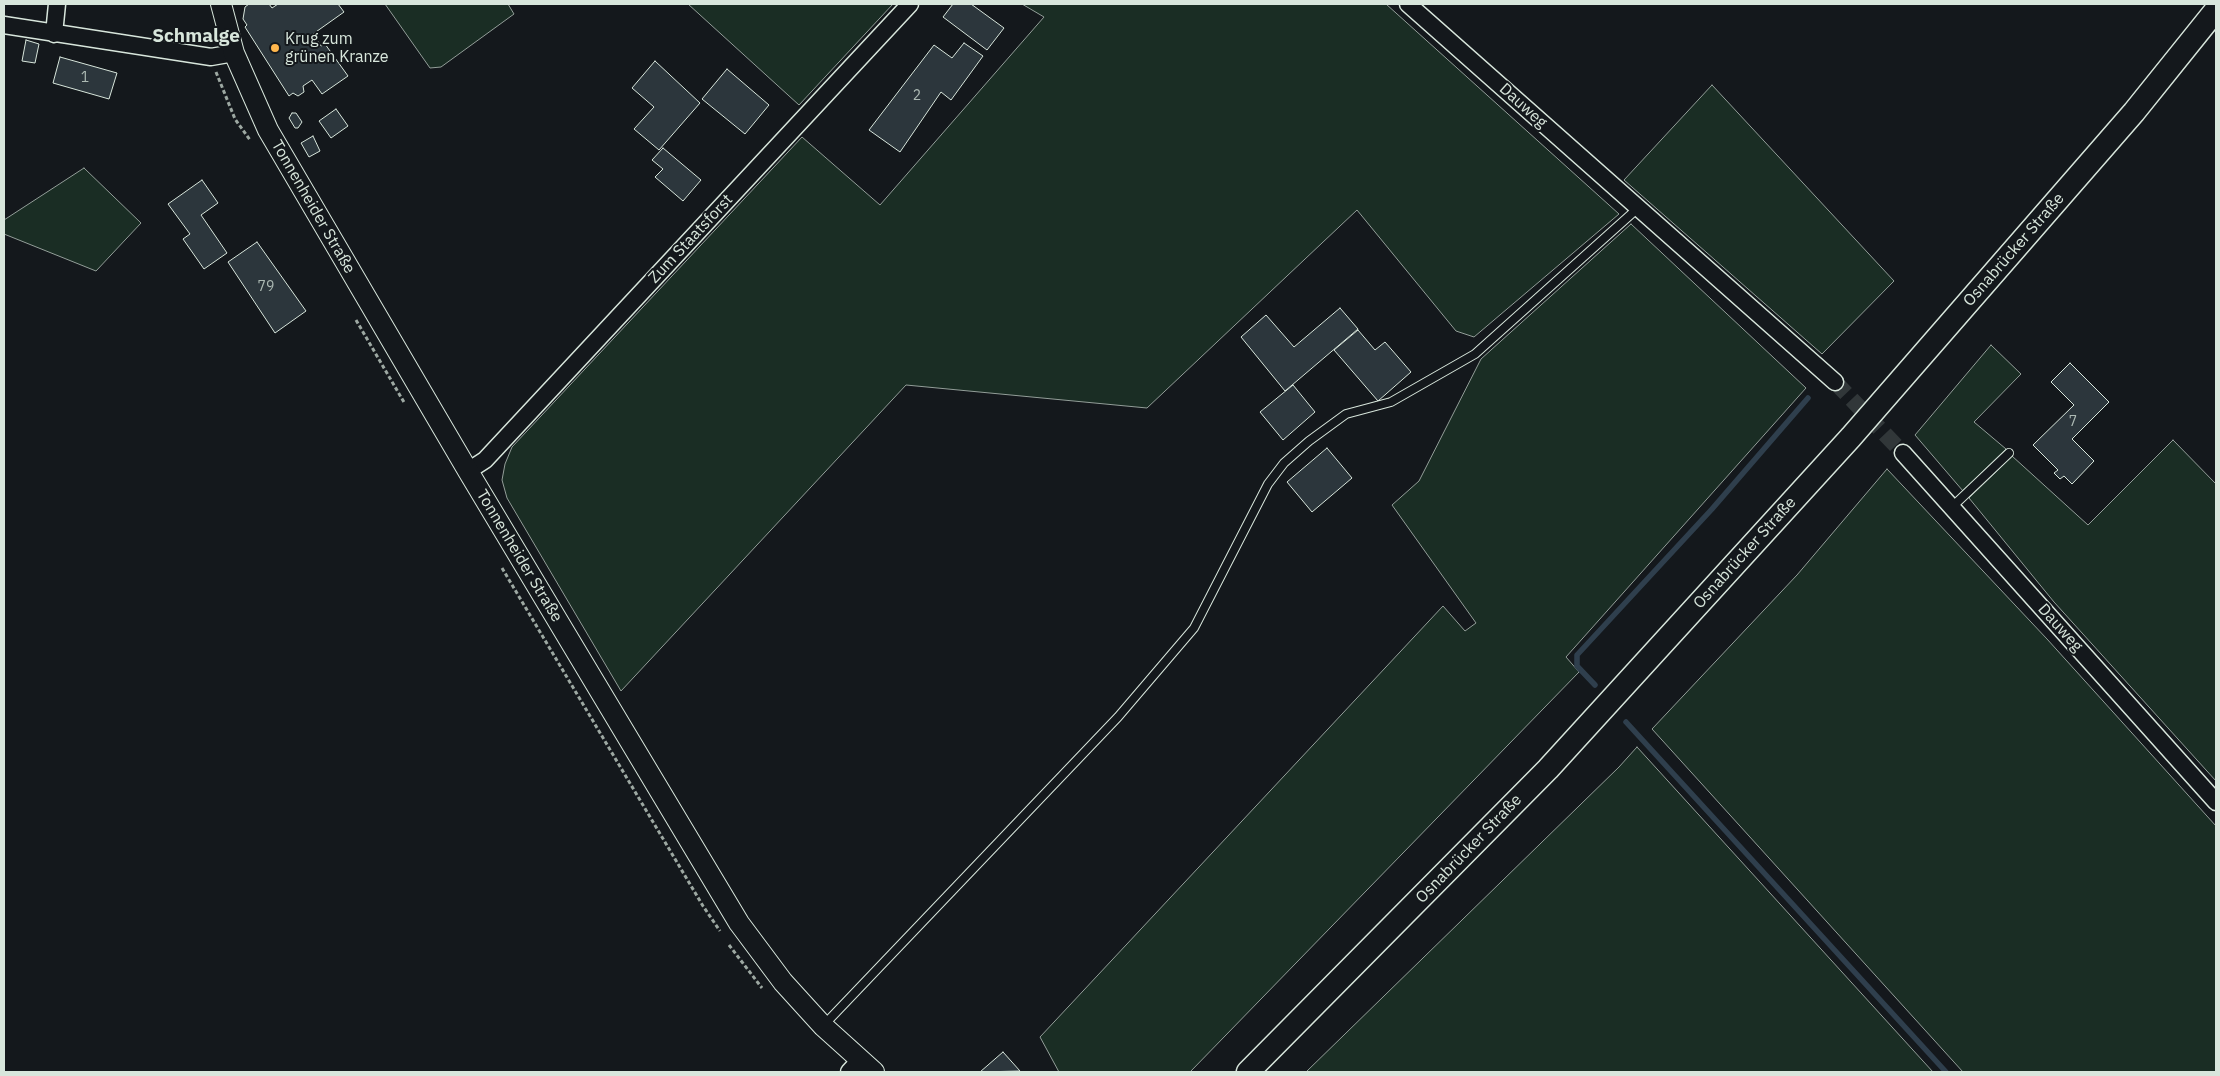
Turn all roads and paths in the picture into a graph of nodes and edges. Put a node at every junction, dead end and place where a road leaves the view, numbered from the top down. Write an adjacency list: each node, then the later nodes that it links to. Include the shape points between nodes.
1 (57, 4): 7 (street)
2 (221, 4): 8 (street, Tonnenheider Straße)
3 (910, 4): 13 (street, Zum Staatsforst, via 486,460)
4 (1408, 4): 9 (street, Dauweg)
5 (2216, 10): 18 (main road, Osnabrücker Straße, via 2127,119 1851,437 1548,769)
6 (4, 25): 7 (street)
7 (54, 34): 8 (street, via 211,56)
8 (234, 53): 13 (street, Tonnenheider Straße, via 268,130)
9 (1638, 208): 10 (street, Dauweg); 16 (lane, via 1475,354 1390,402 1346,414 1284,463 1268,484 1194,628 1118,717)
10 (1835, 382)
11 (1903, 453): 14 (street, Dauweg)
12 (2009, 453): 14 (lane)
13 (468, 472): 16 (street, Tonnenheider Straße, via 739,923 783,982)
14 (1952, 507): 15 (street, Dauweg)
15 (2216, 802)
16 (823, 1026): 17 (street, Tonnenheider Straße)
17 (861, 1068)
18 (1248, 1072)

